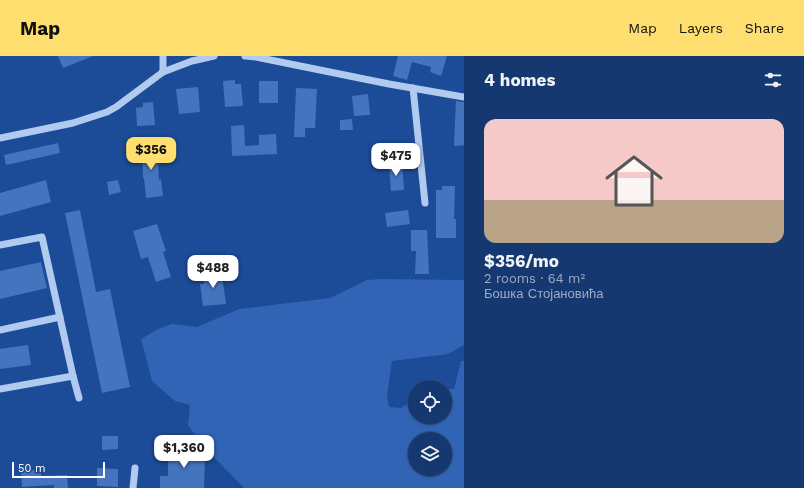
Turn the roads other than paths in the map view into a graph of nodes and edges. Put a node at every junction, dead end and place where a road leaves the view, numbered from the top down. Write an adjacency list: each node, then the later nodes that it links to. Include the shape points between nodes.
1 (163, 56): 5 (street)
2 (214, 56): 5 (street)
3 (245, 56): 4 (street)
4 (256, 56): 6 (street)
5 (163, 72): 8 (street, via 107,112 73,123)
6 (413, 88): 7 (street); 9 (street)
7 (464, 97)
8 (0, 138)
9 (425, 203)
10 (0, 245): 11 (street, via 42,237)
11 (60, 317): 12 (street); 13 (street)
12 (0, 330)
13 (73, 376): 14 (street); 15 (street)
14 (0, 388)
15 (79, 398)
16 (136, 468): 17 (street)
17 (133, 488)

